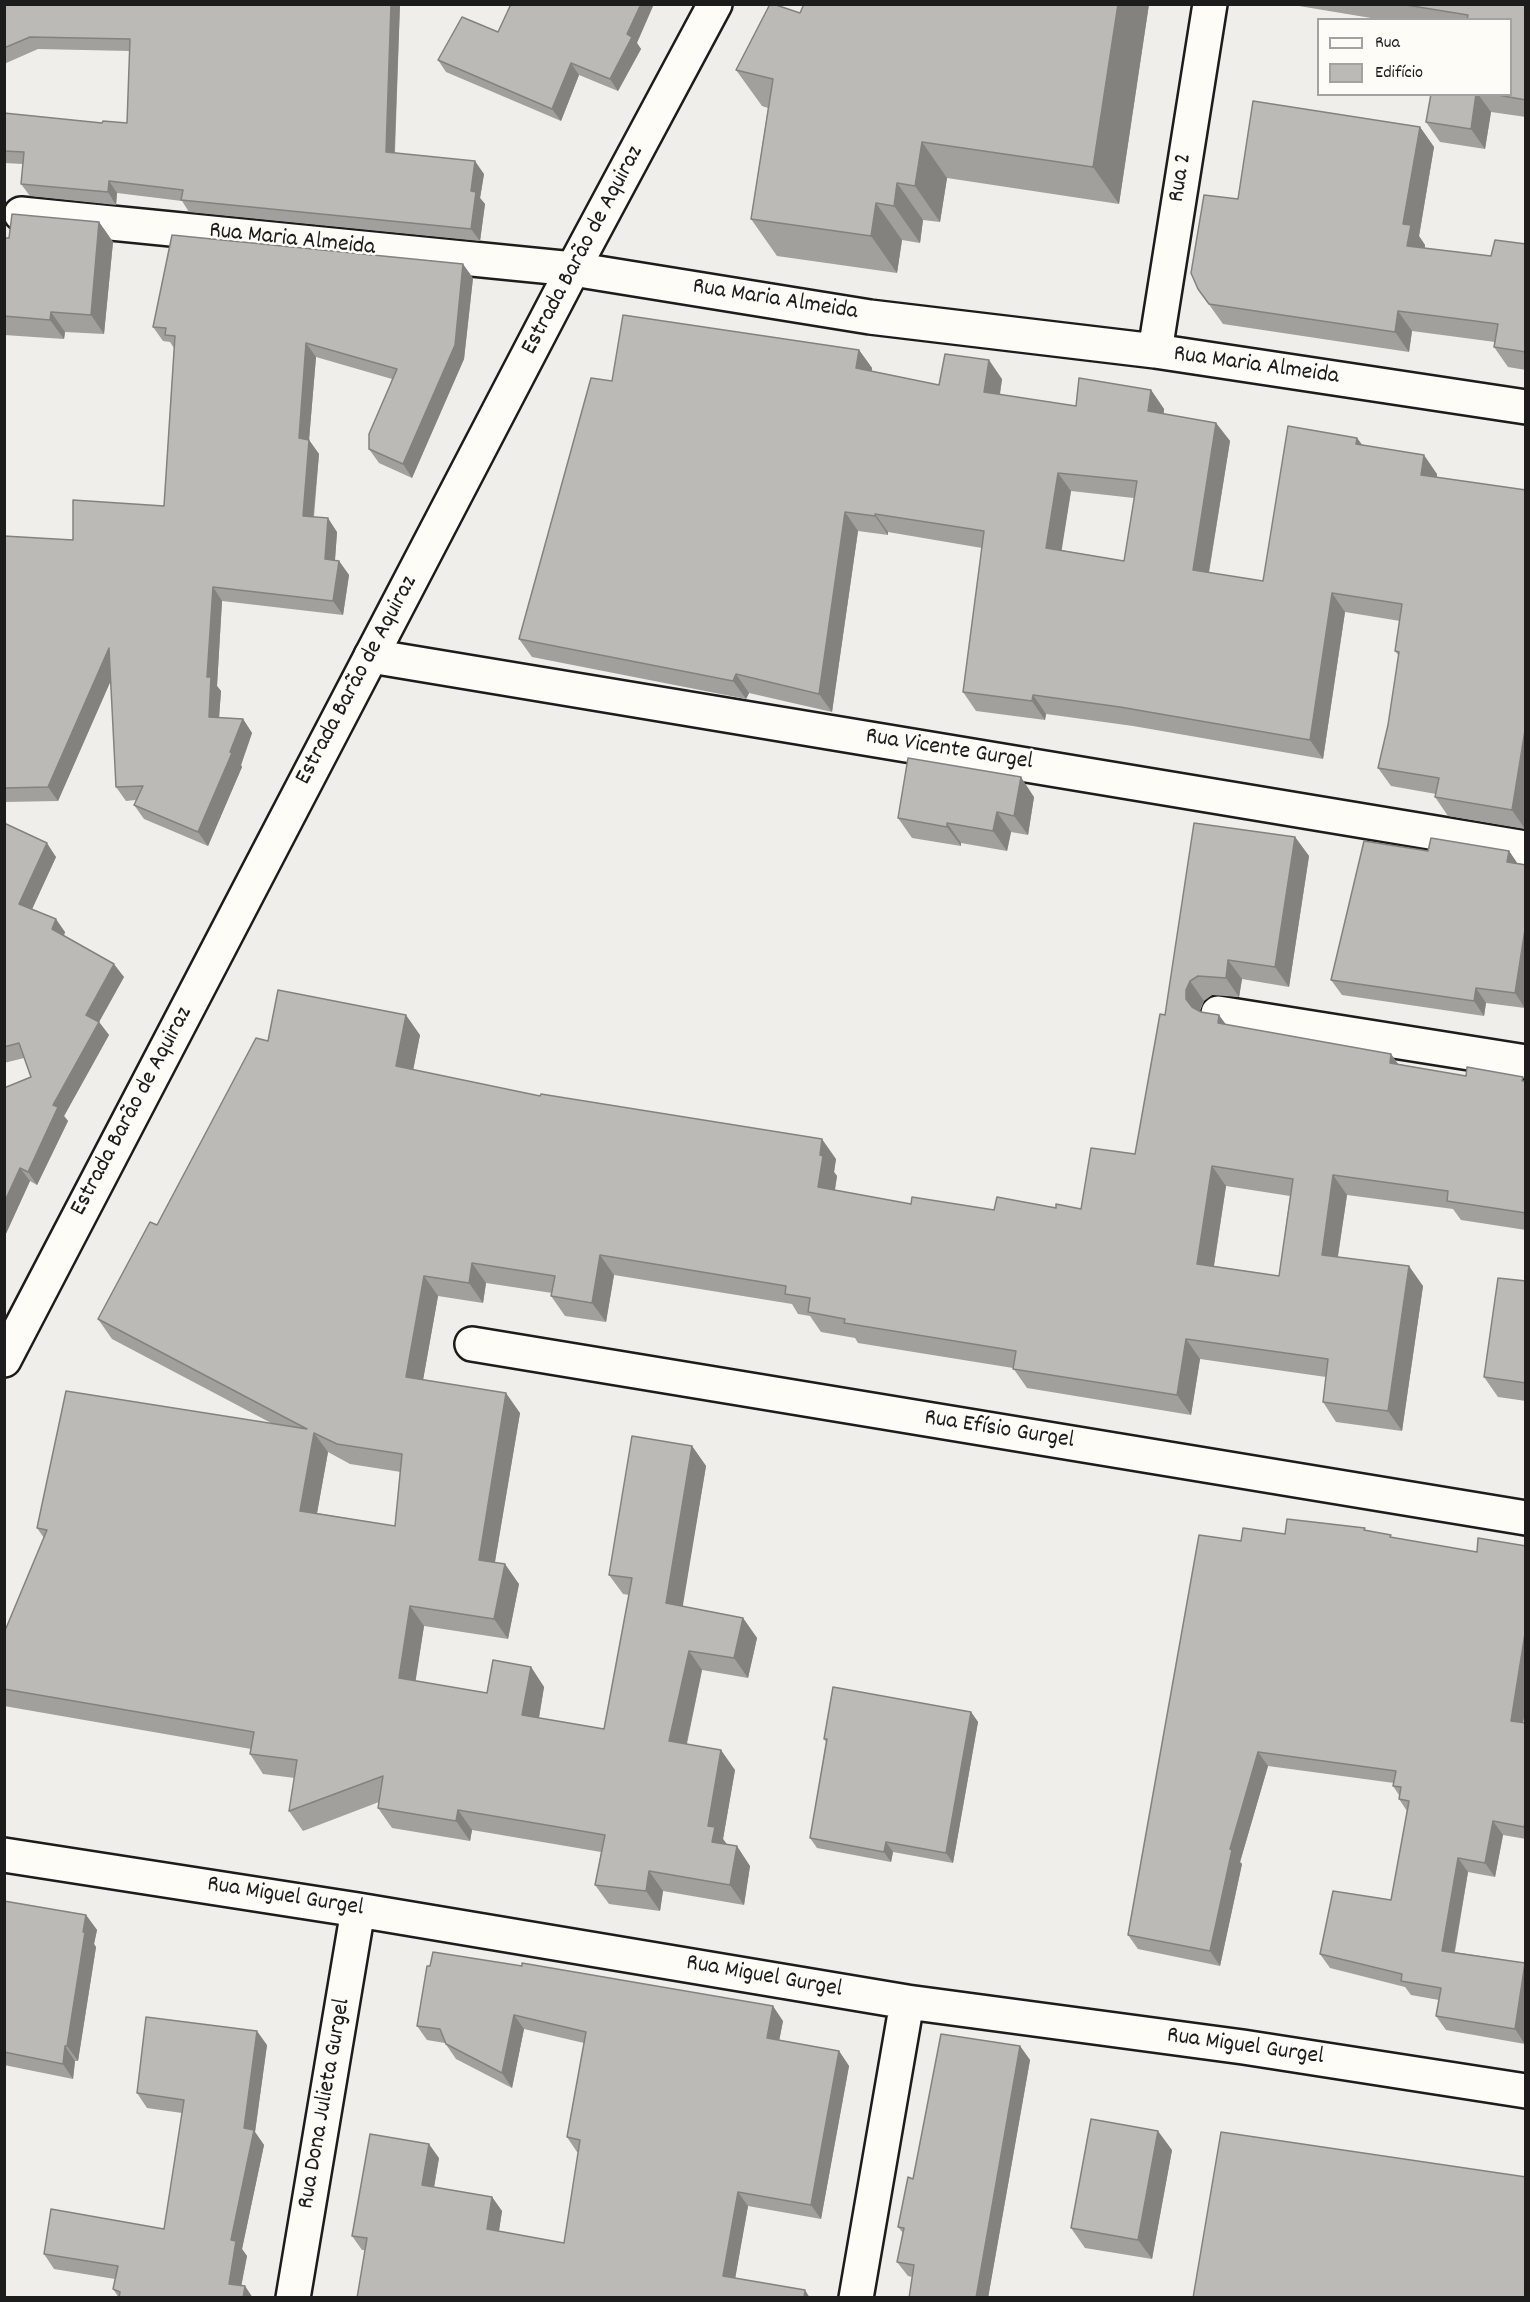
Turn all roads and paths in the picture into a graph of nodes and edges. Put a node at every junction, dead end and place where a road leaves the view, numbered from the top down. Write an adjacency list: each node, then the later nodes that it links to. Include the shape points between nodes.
1 (715, 4): 4 (street, Estrada Barão de Aquiraz)
2 (1210, 4): 5 (street, Rua 2)
3 (21, 214): 4 (street, Rua Maria Almeida)
4 (573, 269): 5 (street, Rua Maria Almeida, via 870,316); 7 (street, Estrada Barão de Aquiraz)
5 (1155, 351): 6 (street, Rua Maria Almeida)
6 (1526, 407)
7 (371, 656): 8 (street, Rua Vicente Gurgel); 12 (street, Estrada Barão de Aquiraz)
8 (1526, 848)
9 (1218, 1013): 10 (street)
10 (1526, 1062)
11 (472, 1344): 13 (street, Rua Efísio Gurgel)
12 (4, 1359)
13 (1526, 1518)
14 (4, 1855): 15 (street, Rua Miguel Gurgel)
15 (358, 1910): 16 (street, Rua Miguel Gurgel); 18 (street, Rua Dona Julieta Gurgel)
16 (907, 2002): 17 (street, Rua Miguel Gurgel, via 1243,2047); 19 (street)
17 (1526, 2091)
18 (293, 2298)
19 (856, 2298)

